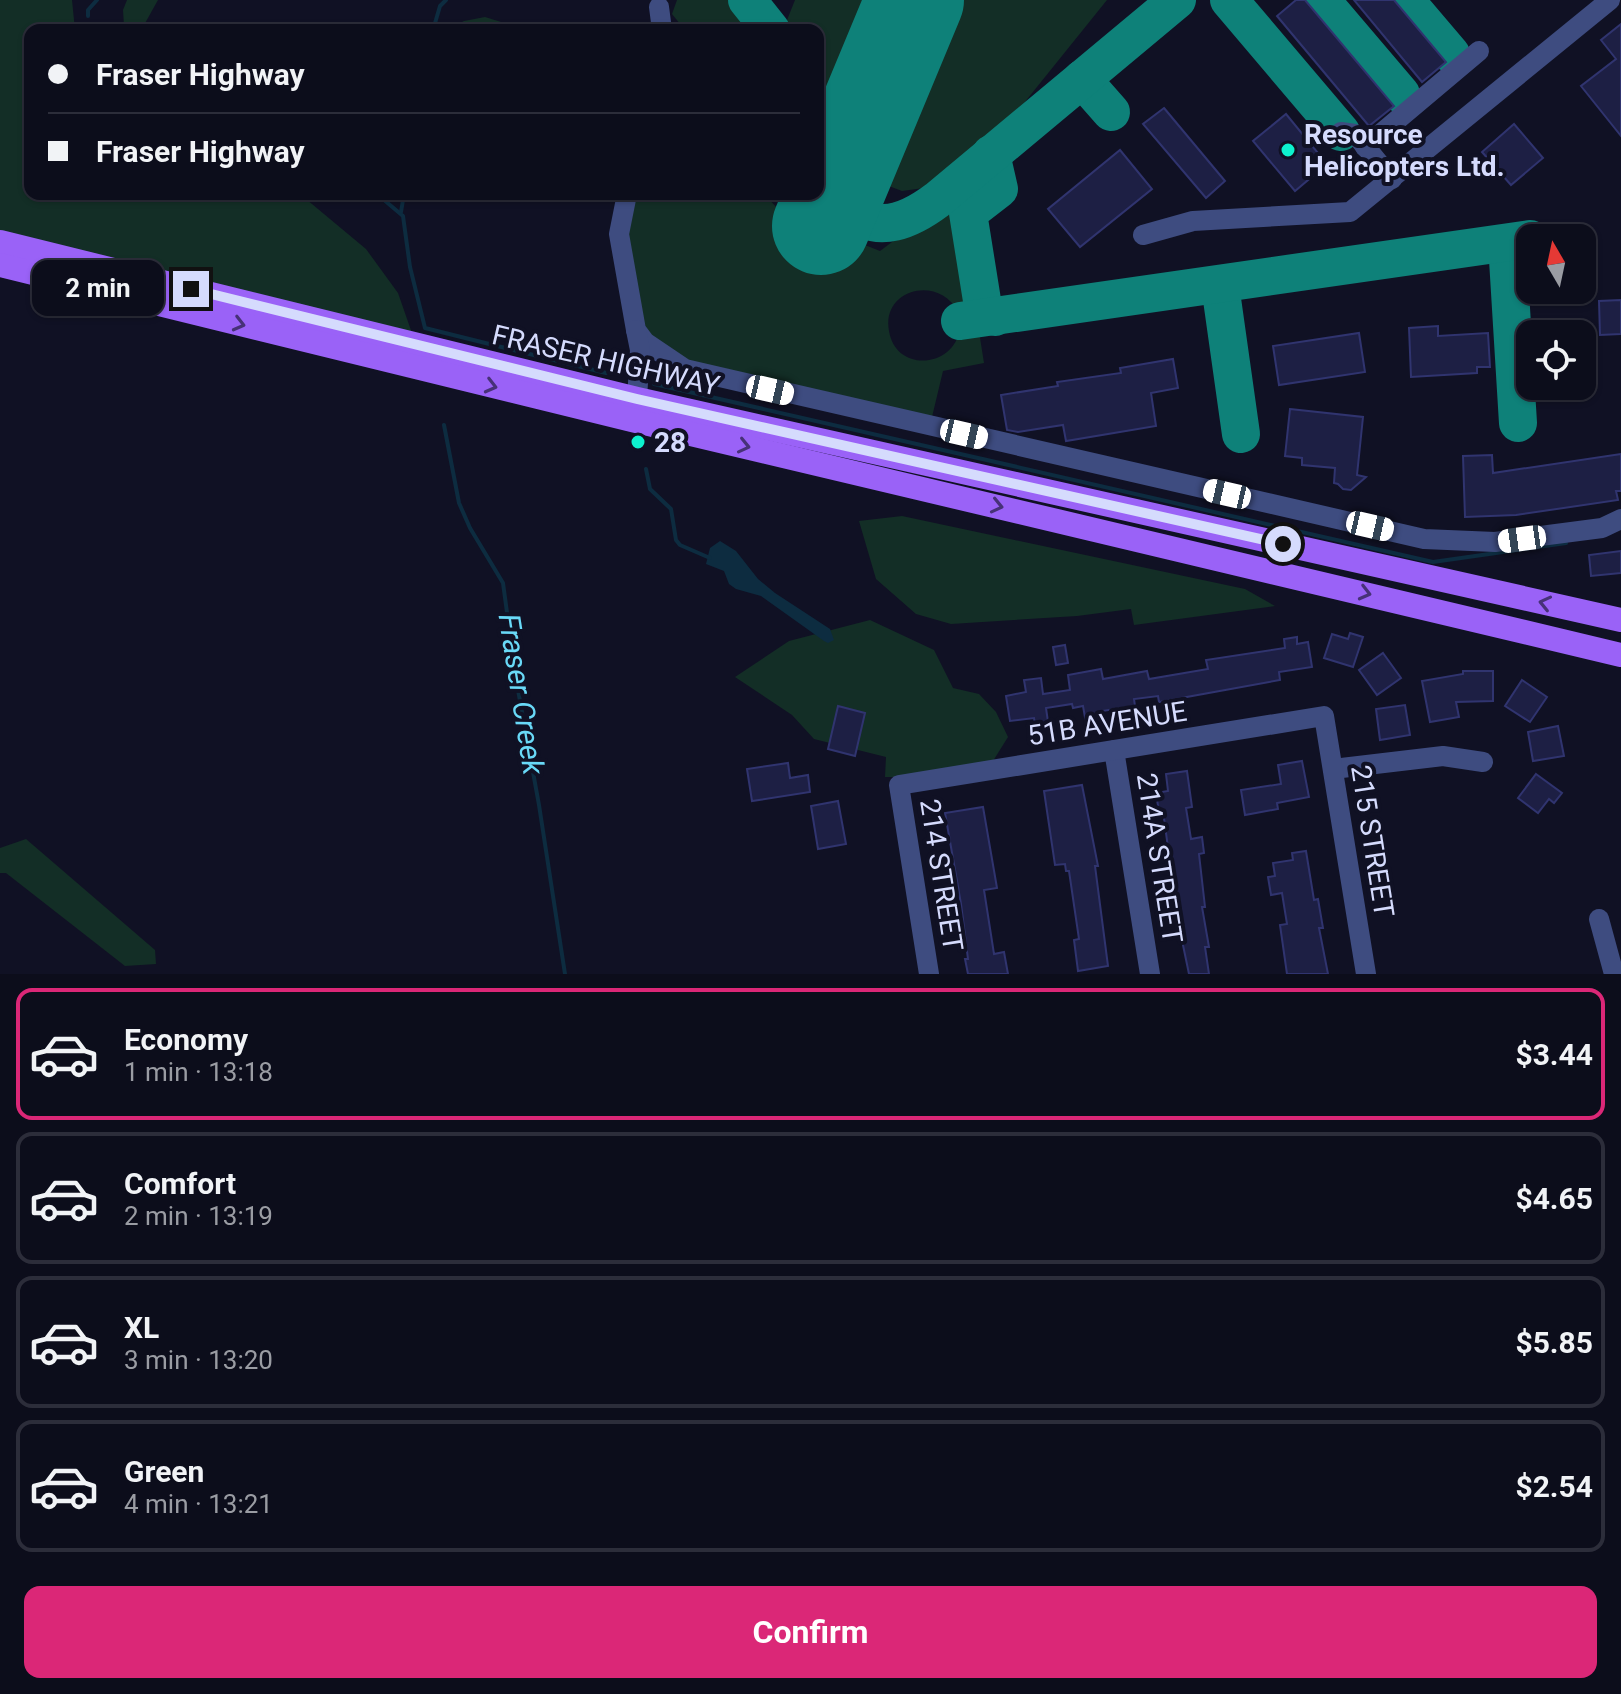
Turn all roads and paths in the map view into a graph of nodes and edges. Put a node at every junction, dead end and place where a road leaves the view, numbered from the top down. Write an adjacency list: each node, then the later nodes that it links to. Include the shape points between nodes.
1 (1610, 0): 7 (street)
2 (659, 7): 3 (street)
3 (661, 24)
4 (1479, 51): 6 (street)
5 (1341, 132): 6 (street, via 1355,134)
6 (1365, 147): 7 (street)
7 (1392, 179): 9 (street, via 1350,212 1193,221)
8 (626, 200): 12 (street, via 619,234)
9 (1143, 235)
10 (0, 242): 13 (main road, FRASER HIGHWAY)
11 (0, 265): 16 (main road, FRASER HIGHWAY, one-way to 16)
12 (636, 330): 13 (street); 14 (street, via 685,369 1424,539 1495,542 1602,528)
13 (637, 399): 15 (main road, FRASER HIGHWAY, one-way to 13)
14 (1621, 519)
15 (1621, 620)
16 (1621, 655)
17 (1324, 716): 18 (street, 51B AVENUE); 20 (street, 215 STREET)
18 (1114, 750): 21 (street, 51B AVENUE); 25 (street, 214A STREET)
19 (1483, 762): 20 (street, via 1443,756)
20 (1333, 769): 26 (street, 215 STREET)
21 (899, 785): 24 (street, 214 STREET)
22 (1599, 919): 23 (street)
23 (1617, 972)
24 (929, 974)
25 (1150, 974)
26 (1366, 974)

